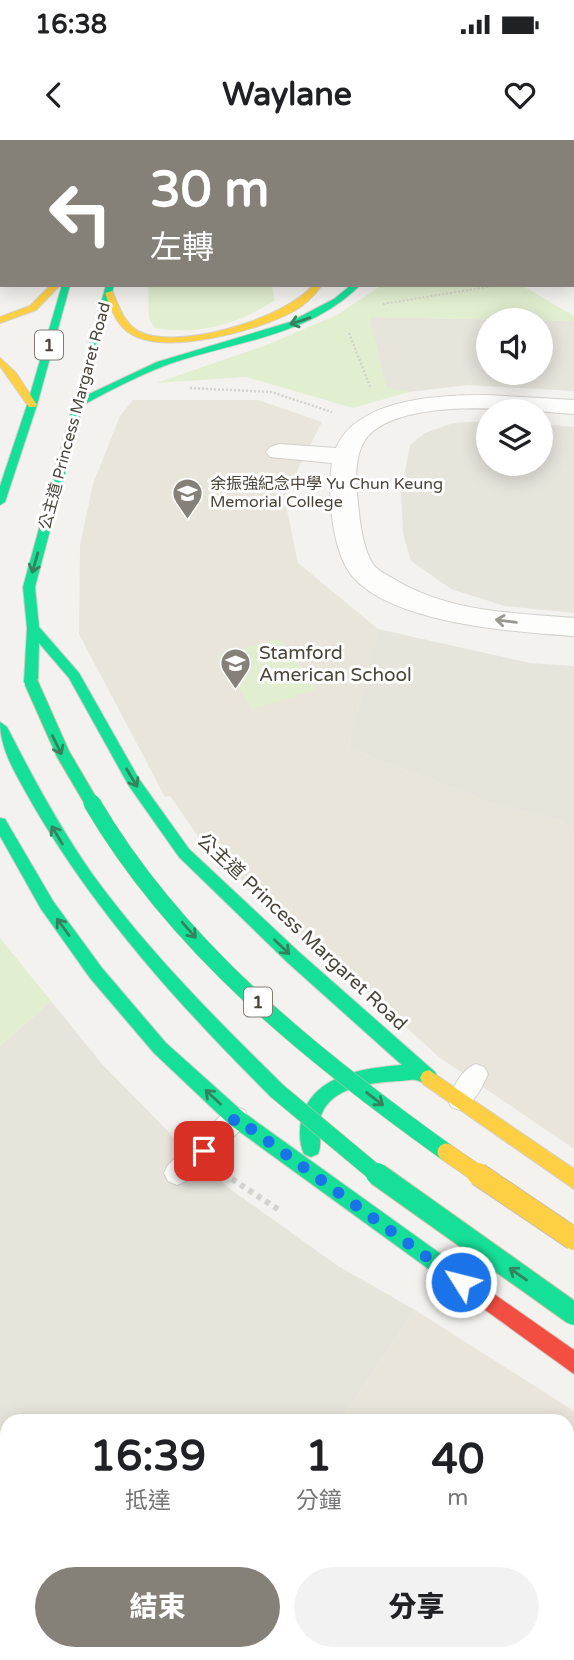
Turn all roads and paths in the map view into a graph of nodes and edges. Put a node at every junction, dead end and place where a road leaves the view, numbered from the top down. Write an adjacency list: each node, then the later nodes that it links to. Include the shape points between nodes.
1 (54, 287): 8 (main road, via 33,308)
2 (65, 287): 14 (main road, 1)
3 (317, 287): 6 (main road, via 311,297 286,311 200,339 162,338 131,329 120,317)
4 (354, 287): 13 (main road, one-way to 13, via 336,306 309,318 171,361)
5 (487, 287): 7 (path)
6 (109, 289): 13 (main road, 公主道 Princess Margaret Road / 1)
7 (379, 305)
8 (0, 320)
9 (350, 325): 12 (path, via 349,335)
10 (0, 361): 14 (main road)
11 (182, 388): 16 (path, via 271,392)
12 (372, 394)
13 (79, 403): 21 (main road, 公主道 Princess Margaret Road / 1, one-way to 21, via 29,587)
14 (32, 405): 19 (main road, 1)
15 (574, 407): 18 (street, via 466,400 429,404 364,426)
16 (339, 415)
17 (279, 453): 18 (street)
18 (346, 456): 20 (street, one-way to 18, via 508,622 451,611 388,588 362,572 344,497)
19 (0, 502)
20 (574, 627)
21 (33, 628): 24 (main road, 公主道 Princess Margaret Road, one-way to 24, via 74,676 134,782 184,853); 31 (main road, 公主道 Princess Margaret Road / 1, one-way to 31, bridge, via 32,682 43,718 71,773 104,826 202,945 316,1054 413,1129)
22 (0, 727): 32 (main road, one-way to 22, bridge, via 367,1167 276,1091 213,1030 158,969 60,841)
23 (0, 823): 27 (main road, one-way to 23, via 160,1048 96,973 47,905)
24 (420, 1072): 26 (main road, 公主道 Princess Margaret Road); 30 (main road, via 356,1078 317,1101 309,1140)
25 (476, 1074): 26 (lane)
26 (460, 1099): 29 (main road, 公主道 Princess Margaret Road)
27 (236, 1118): 28 (lane); 30 (main road)
28 (177, 1174)
29 (574, 1180)
30 (325, 1185): 33 (main road)
31 (574, 1239)
32 (574, 1314)
33 (574, 1363)

